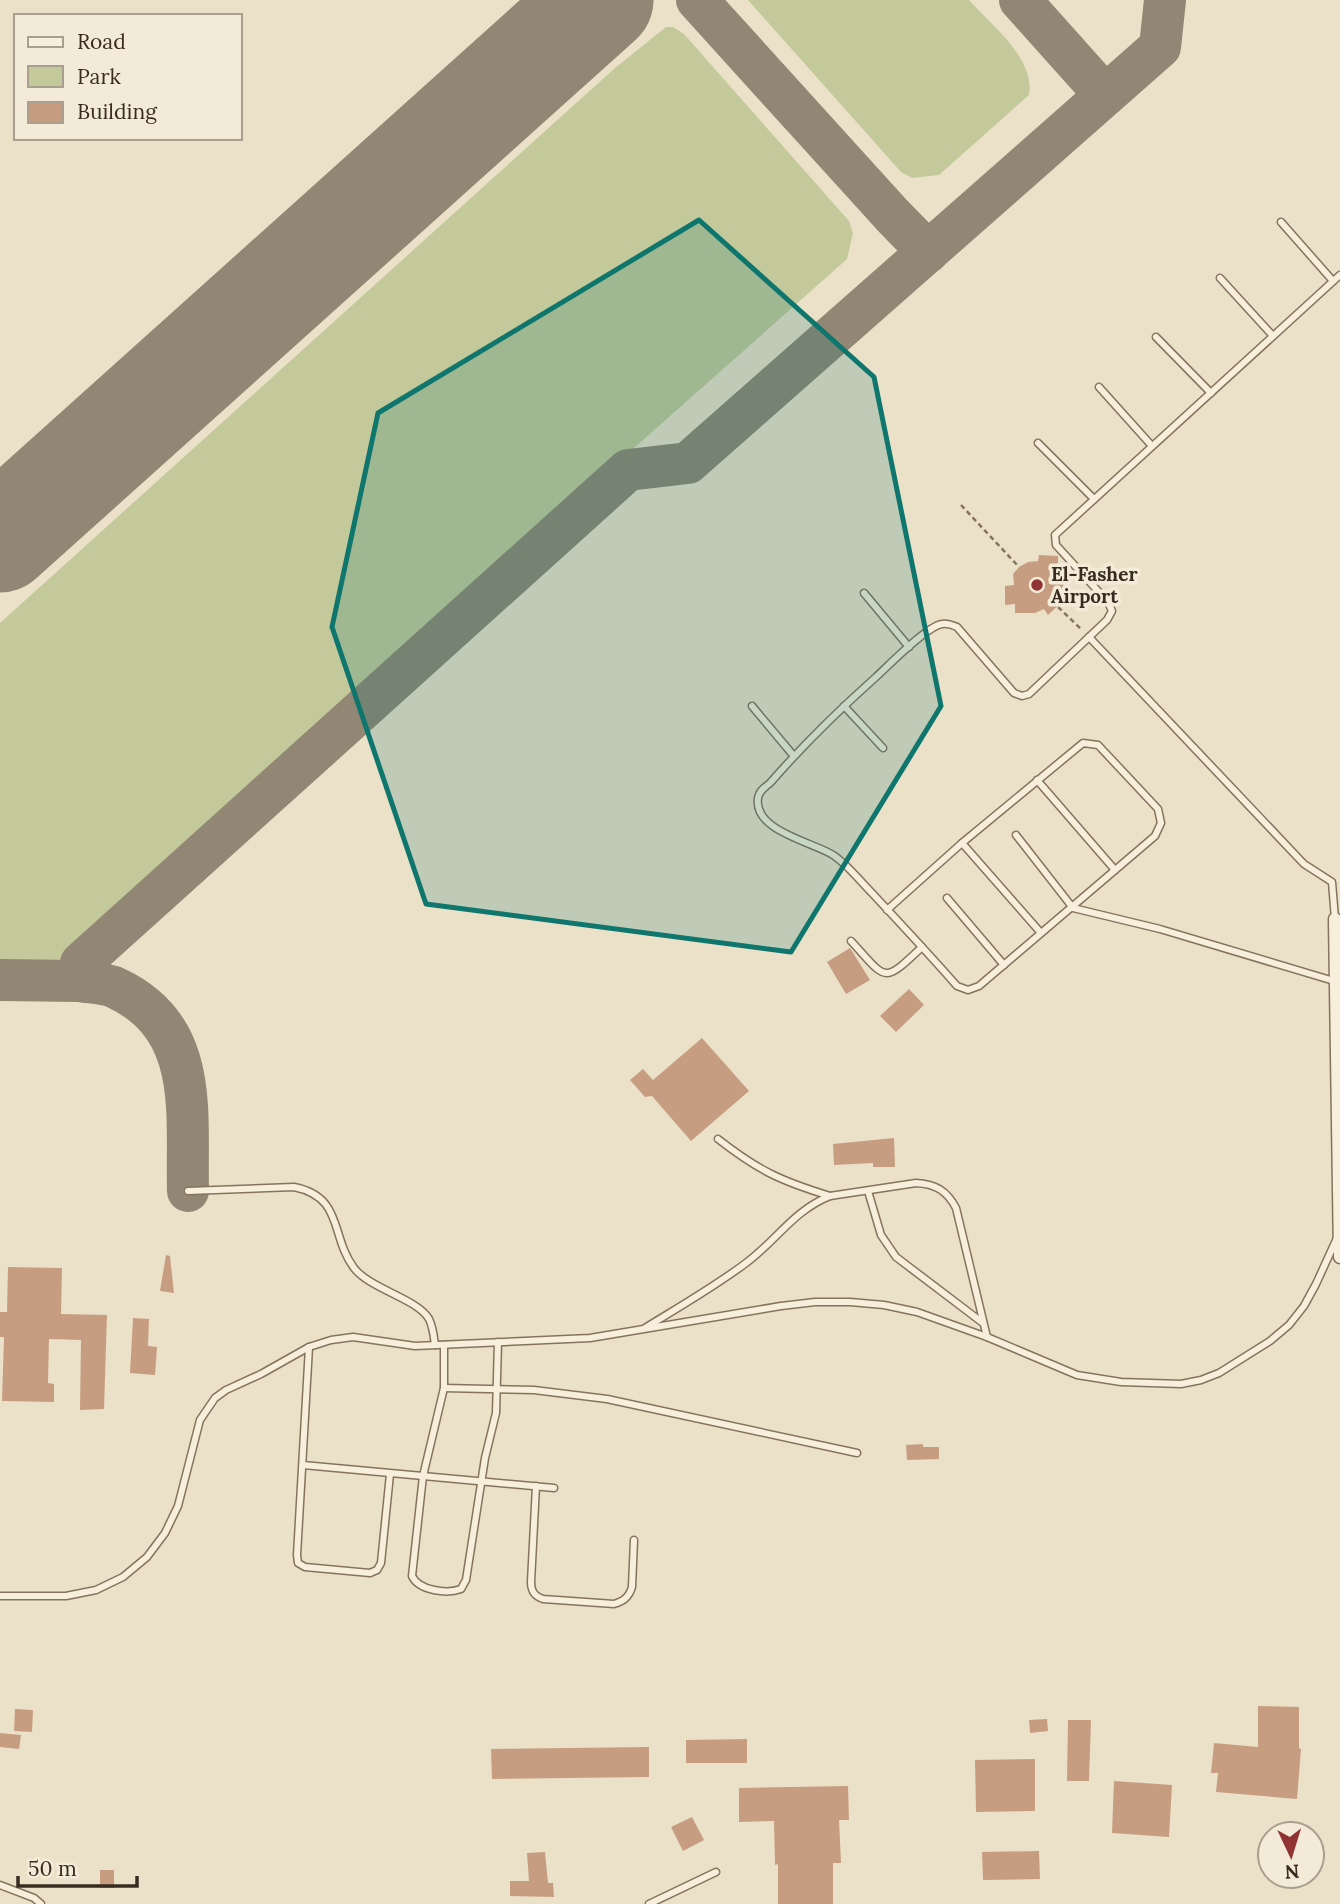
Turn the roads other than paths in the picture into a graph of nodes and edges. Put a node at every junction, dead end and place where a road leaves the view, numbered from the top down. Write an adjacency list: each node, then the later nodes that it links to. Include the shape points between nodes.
1 (1281, 222): 4 (lane)
2 (1340, 275): 4 (lane)
3 (1220, 278): 5 (lane)
4 (1333, 281): 5 (lane)
5 (1273, 336): 8 (lane)
6 (1156, 337): 8 (lane)
7 (1099, 387): 10 (lane)
8 (1211, 393): 10 (lane)
9 (1038, 443): 11 (lane)
10 (1152, 446): 11 (lane)
11 (1094, 499): 13 (lane, via 1054,541 1111,606 1110,616)
12 (864, 593): 14 (lane)
13 (1089, 637): 14 (lane, via 1022,696 1014,694 951,624 938,624); 24 (lane, via 1304,864)
14 (909, 646): 16 (lane)
15 (752, 706): 18 (lane)
16 (844, 706): 17 (lane); 18 (lane)
17 (883, 748)
18 (793, 755): 27 (lane, via 759,793 759,811 789,836 838,858)
19 (1038, 780): 21 (lane); 22 (lane); 22 (lane, via 1079,746 1093,743 1158,809 1161,823 1155,836)
20 (1016, 835): 26 (lane)
21 (962, 843): 27 (lane); 29 (lane)
22 (1115, 870): 26 (lane)
23 (1340, 881): 24 (lane)
24 (1332, 882): 28 (lane)
25 (947, 898): 32 (lane)
26 (1073, 908): 29 (lane); 33 (lane)
27 (887, 910): 31 (lane)
28 (1335, 919): 33 (street)
29 (1041, 933): 32 (lane)
30 (851, 941): 31 (lane, via 878,971 888,974)
31 (922, 947): 32 (lane, via 962,989 979,986)
32 (1004, 965)
33 (1334, 981): 35 (street)
34 (718, 1139): 38 (lane, via 761,1171)
35 (1340, 1189): 39 (street)
36 (188, 1191): 45 (lane, via 294,1187 317,1195 332,1214 354,1268 426,1315)
37 (868, 1191): 38 (lane); 41 (lane, via 881,1235 896,1257); 41 (lane, via 916,1183 929,1184 950,1197)
38 (830, 1196): 42 (lane, via 804,1209 745,1264)
39 (1339, 1234): 40 (street); 43 (lane, via 1304,1306 1289,1325 1260,1348 1201,1380 1161,1385 1077,1375)
40 (1340, 1257)
41 (983, 1324): 43 (lane)
42 (642, 1331): 43 (lane, via 781,1306 849,1302 917,1312); 44 (lane)
43 (986, 1337)
44 (498, 1342): 46 (lane); 49 (lane)
45 (435, 1345): 46 (lane); 47 (lane, via 353,1337)
46 (444, 1345): 48 (lane)
47 (309, 1347): 51 (lane); 58 (lane, via 226,1390 206,1408 177,1506 147,1558 96,1590 66,1596)
48 (444, 1388): 49 (lane); 53 (lane)
49 (497, 1389): 50 (lane, via 607,1399); 54 (lane)
50 (857, 1453)
51 (303, 1465): 52 (lane); 52 (lane, via 297,1559 301,1565 318,1568 370,1573 380,1567)
52 (390, 1474): 53 (lane)
53 (423, 1476): 54 (lane); 54 (lane, via 412,1576 422,1587 452,1591 461,1589 466,1580)
54 (481, 1482): 55 (lane)
55 (536, 1486): 56 (lane); 57 (lane, via 531,1582 537,1597 602,1603 626,1599 632,1587)
56 (554, 1488)
57 (635, 1540)
58 (0, 1596)
59 (716, 1872): 62 (lane)
60 (0, 1885): 61 (lane)
61 (41, 1904)
62 (649, 1904)

